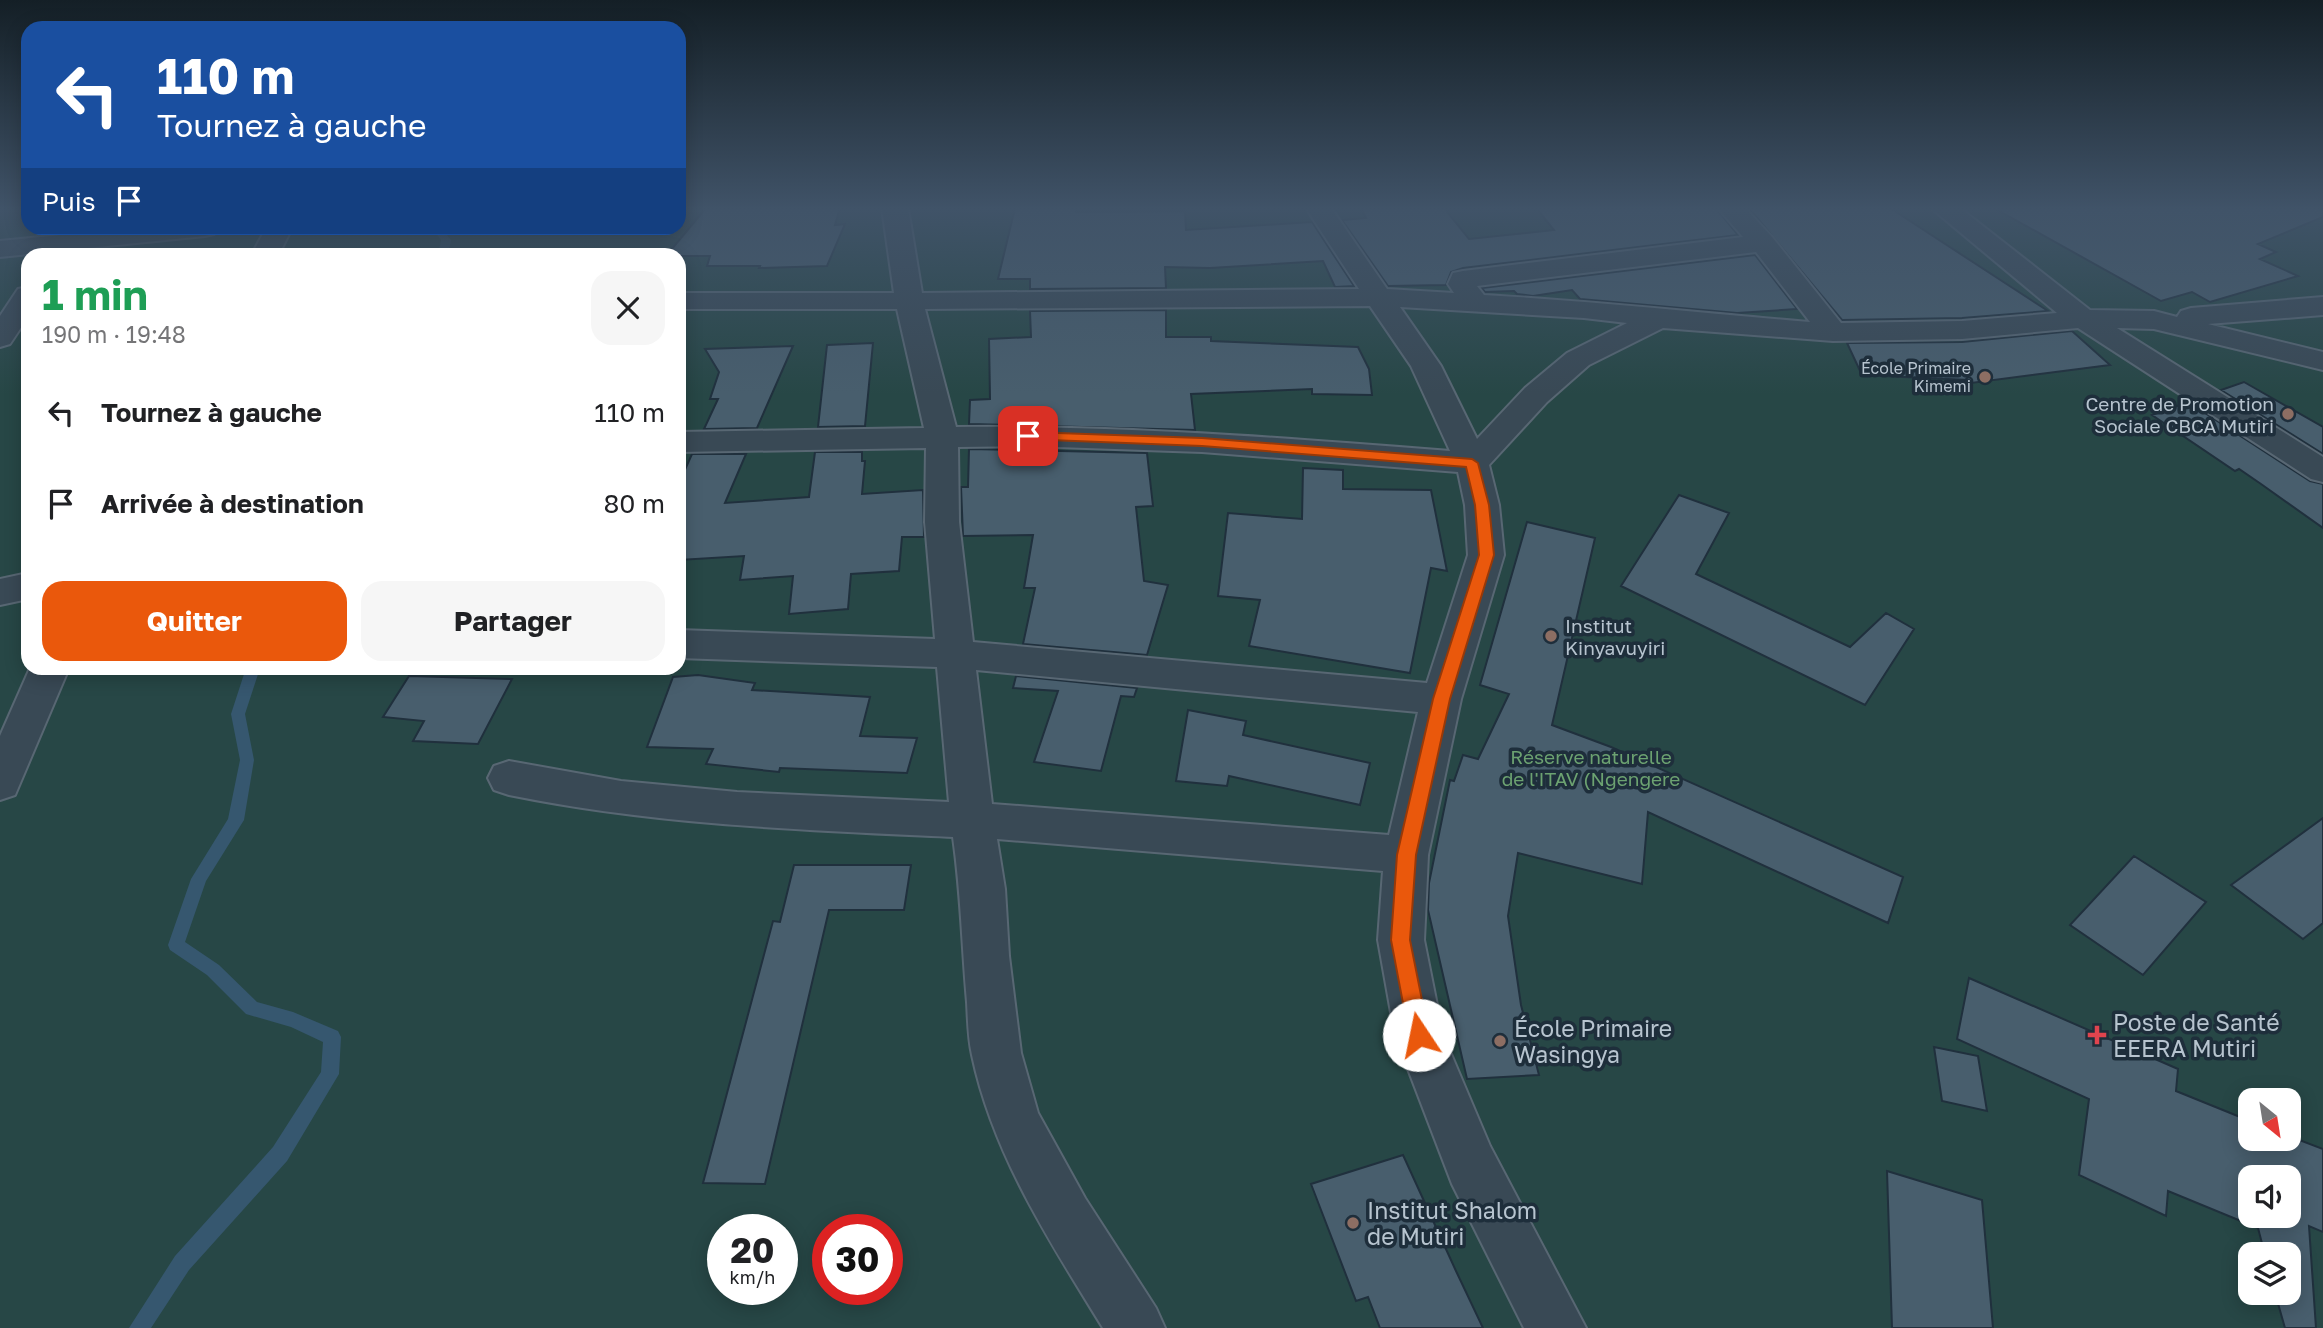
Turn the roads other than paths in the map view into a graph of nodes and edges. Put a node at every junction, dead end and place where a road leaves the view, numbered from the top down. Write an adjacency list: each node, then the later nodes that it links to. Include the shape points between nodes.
1 (904, 270): 8 (street)
2 (1360, 270): 6 (street)
3 (1538, 270): 9 (street, via 1463,279)
4 (1784, 270): 15 (street)
5 (2021, 270): 12 (street)
6 (1379, 297): 8 (street); 9 (street); 22 (street, via 1426,366)
7 (686, 301): 8 (street)
8 (909, 301): 20 (street)
9 (1474, 301): 13 (street)
10 (21, 306): 16 (street)
11 (2323, 306): 14 (street)
12 (2083, 319): 14 (street); 15 (street, via 1962,330); 23 (street)
13 (1658, 320): 15 (street); 22 (street, via 1578,359 1536,395)
14 (2154, 320): 19 (street)
15 (1833, 332)
16 (0, 338)
17 (21, 343): 18 (street)
18 (0, 346)
19 (2323, 361)
20 (942, 436): 21 (street); 22 (street, via 1202,442); 27 (street, via 942,522)
21 (686, 442)
22 (1472, 463): 29 (street, via 1482,505 1486,555)
23 (2323, 472)
24 (21, 588): 25 (street)
25 (0, 592)
26 (686, 644): 27 (street)
27 (955, 654): 29 (street); 32 (street)
28 (47, 675): 31 (street)
29 (1441, 699): 33 (street)
30 (509, 778): 32 (street, via 569,792 677,802)
31 (0, 783)
32 (972, 820): 33 (street); 34 (street, via 983,889 996,1053 1015,1122 1066,1217)
33 (1406, 855): 35 (street, via 1401,940 1419,1035 1471,1165)
34 (1136, 1328)
35 (1557, 1328)

